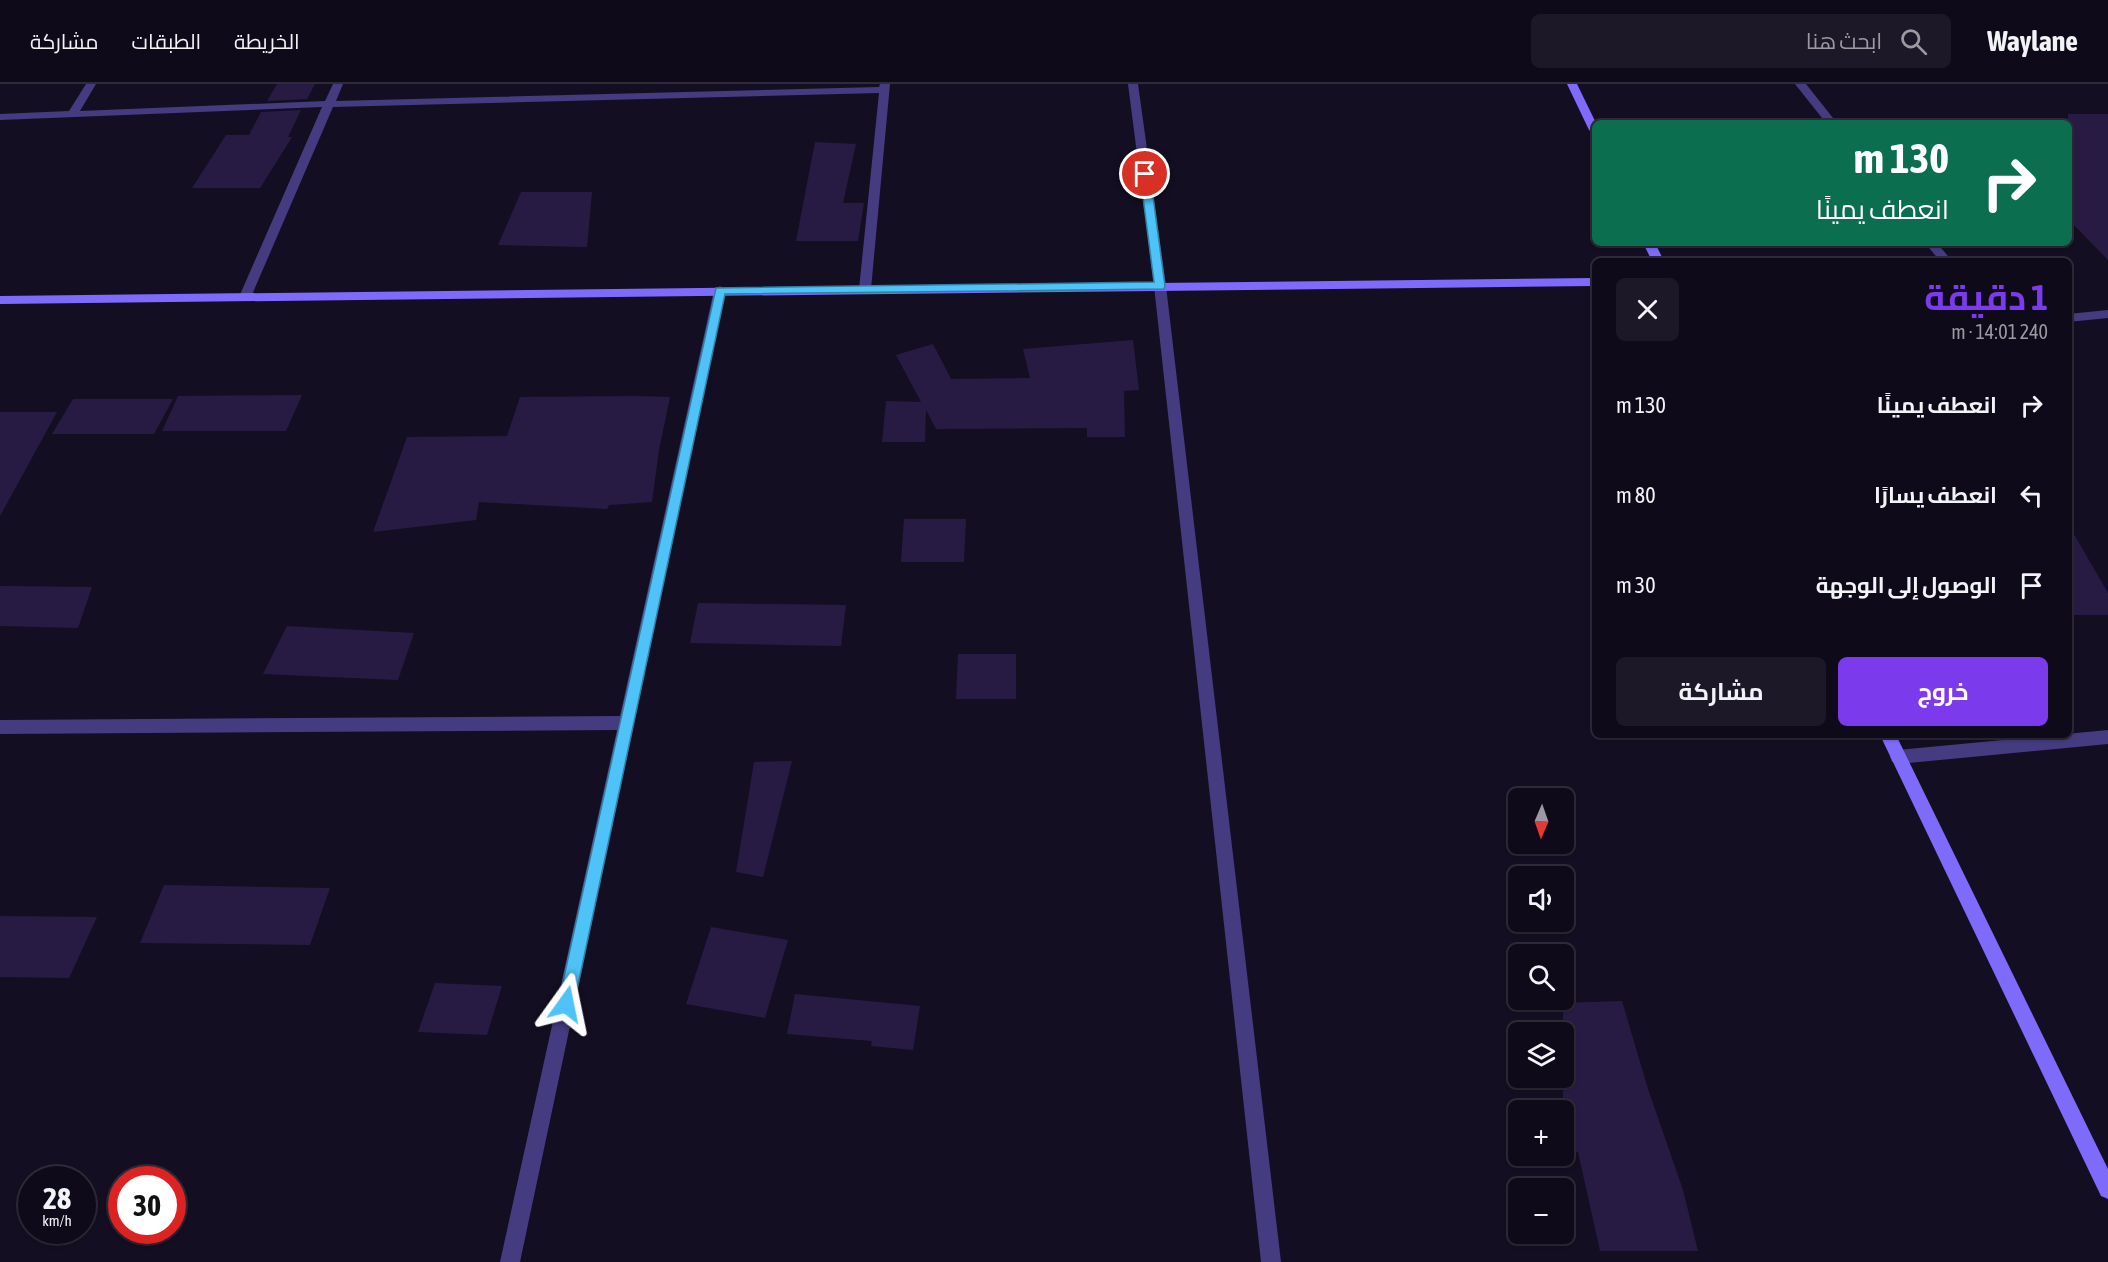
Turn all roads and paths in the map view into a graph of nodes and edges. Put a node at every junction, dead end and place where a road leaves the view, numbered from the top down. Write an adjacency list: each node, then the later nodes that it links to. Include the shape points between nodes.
1 (91, 84): 8 (street)
2 (338, 84): 7 (street)
3 (1133, 84): 15 (street)
4 (1572, 84): 11 (street)
5 (1800, 84): 10 (street)
6 (885, 87): 7 (street); 16 (street)
7 (330, 104): 8 (street); 18 (street)
8 (73, 113): 9 (street)
9 (0, 117)
10 (1830, 120)
11 (1592, 126)
12 (1934, 246): 13 (street)
13 (1944, 258)
14 (1592, 282): 15 (street)
15 (1160, 286): 16 (street); 29 (street)
16 (865, 289): 17 (street)
17 (720, 290): 18 (street); 22 (street)
18 (245, 297): 19 (street)
19 (0, 300)
20 (2108, 314): 21 (street)
21 (2072, 318)
22 (627, 723): 23 (street); 28 (street)
23 (0, 727)
24 (2108, 737): 26 (street)
25 (1888, 738): 26 (street)
26 (1898, 757): 27 (street)
27 (2108, 1189)
28 (510, 1262)
29 (1271, 1262)

